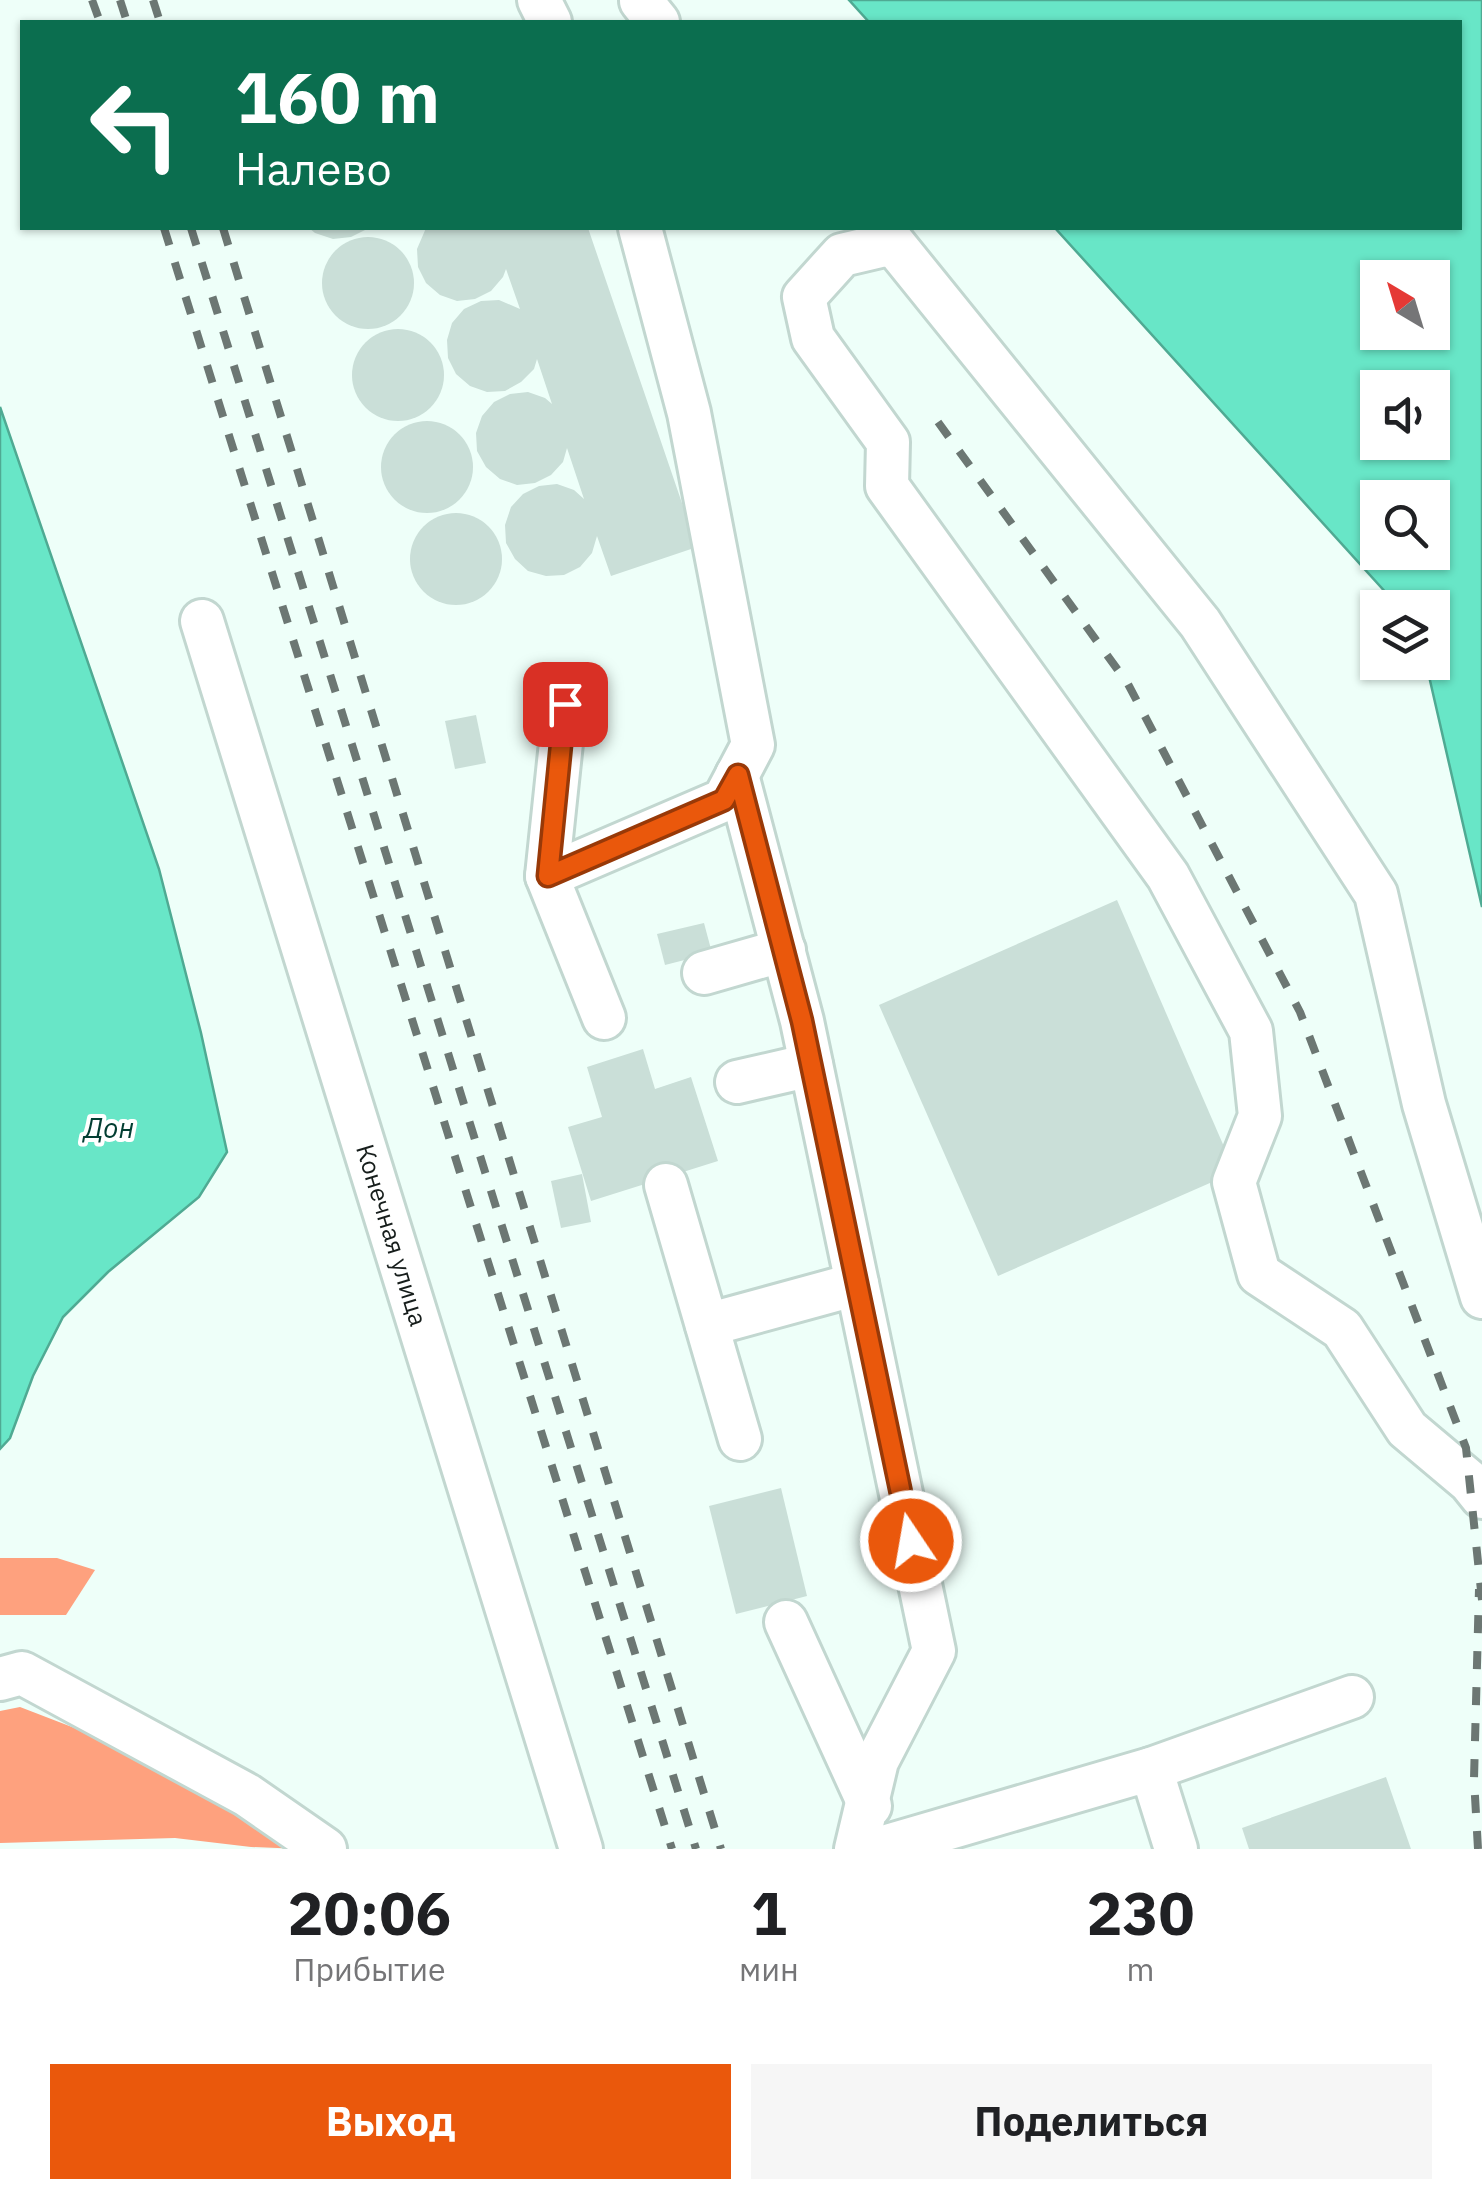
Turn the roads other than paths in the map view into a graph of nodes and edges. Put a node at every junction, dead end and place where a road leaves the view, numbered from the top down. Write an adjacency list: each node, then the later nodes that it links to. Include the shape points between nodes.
1 (641, 230): 4 (lane, via 689,413 753,745)
2 (202, 621): 24 (lane, Конечная улица)
3 (565, 704): 5 (lane)
4 (738, 775): 5 (lane, via 724,800); 6 (lane)
5 (548, 876): 8 (lane)
6 (784, 950): 7 (lane); 9 (lane)
7 (704, 973)
8 (604, 1018)
9 (811, 1066): 10 (lane); 12 (lane)
10 (737, 1082)
11 (666, 1185): 14 (lane)
12 (857, 1284): 14 (lane); 21 (lane, via 934,1651 877,1761)
13 (1482, 1297): 16 (lane, via 1424,1104 1376,894 1200,623 893,243 842,255 804,297 813,338 888,442 888,486 1168,876 1251,1031 1260,1116 1234,1182 1259,1274 1342,1329 1407,1429)
14 (707, 1325): 15 (lane)
15 (740, 1439)
16 (1482, 1497)
17 (786, 1622): 21 (lane)
18 (0, 1679): 23 (lane, via 22,1673 247,1794)
19 (1352, 1696): 20 (lane)
20 (1151, 1768): 22 (lane); 25 (lane)
21 (868, 1799): 22 (lane)
22 (875, 1848)
23 (325, 1849)
24 (581, 1849)
25 (1176, 1849)

